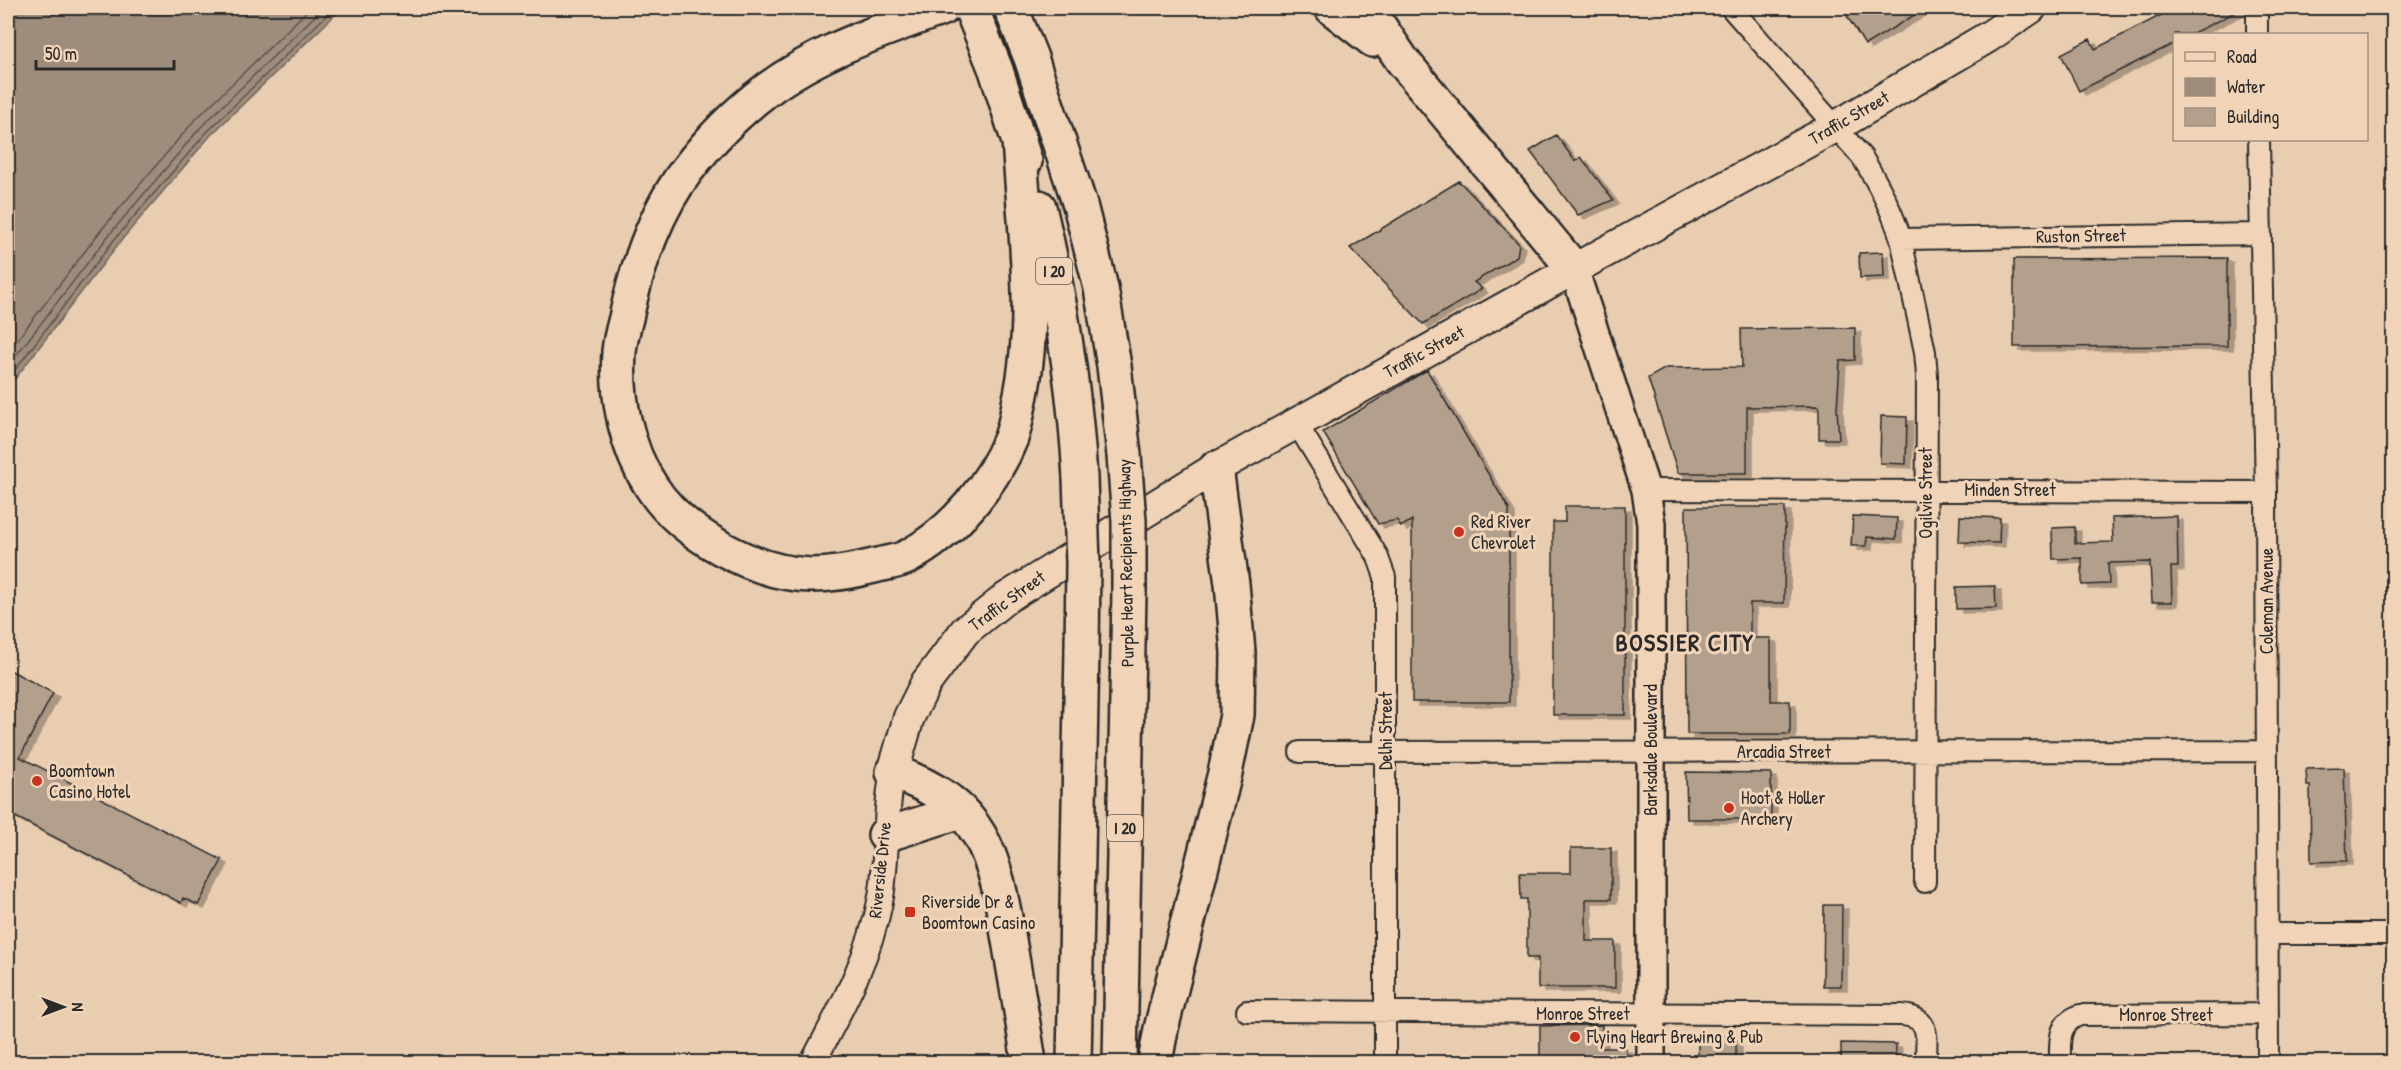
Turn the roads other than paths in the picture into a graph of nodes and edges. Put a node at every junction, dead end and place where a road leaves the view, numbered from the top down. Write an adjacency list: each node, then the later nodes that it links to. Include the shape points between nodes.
1 (943, 8): 12 (highway, via 848,43 801,67 756,98 716,135 679,182 651,234 633,286 619,350 619,397 631,444 651,487 681,520 726,551 764,566 809,575 853,571 906,558 948,529 981,493 1011,437 1025,379 1030,291)
2 (971, 8): 12 (highway, I 20)
3 (1011, 8): 40 (highway, Purple Heart Recipients Highway / I 20, bridge, via 1080,205 1101,288 1124,455 1129,593)
4 (1332, 8): 10 (highway)
5 (1361, 8): 10 (highway)
6 (1731, 8): 11 (street, Ogilvie Street)
7 (2257, 8): 9 (street)
8 (2026, 9): 11 (main road, Traffic Street, via 1988,37)
9 (2257, 33)
10 (1402, 60): 16 (highway)
11 (1835, 127): 15 (street, Ogilvie Street, via 1875,178); 16 (main road, Traffic Street)
12 (1018, 139): 39 (highway, I 20, bridge, via 1039,206 1060,305 1073,391 1080,478 1083,563)
13 (2259, 141): 14 (street, Coleman Avenue)
14 (2261, 234): 15 (street, Ruston Street); 21 (street, Coleman Avenue)
15 (1900, 239): 20 (street, Ogilvie Street, via 1925,352)
16 (1574, 268): 17 (main road, Traffic Street); 19 (main road, Barksdale Boulevard)
17 (1297, 424): 18 (main road, Traffic Street); 25 (street, Delhi Street, via 1383,566)
18 (1216, 468): 27 (main road, Traffic Street, via 1006,598 965,631 914,704); 41 (highway, via 1238,652 1236,715 1226,773)
19 (1646, 490): 20 (street, Minden Street); 26 (main road, Barksdale Boulevard, via 1651,524)
20 (1927, 490): 21 (street, Minden Street); 22 (street, Ogilvie Street)
21 (2266, 492): 23 (street, Coleman Avenue)
22 (1925, 751): 23 (street, Arcadia Street); 26 (street, Arcadia Street); 30 (street, Ogilvie Street)
23 (2267, 751): 32 (street, Coleman Avenue)
24 (1300, 752): 25 (street, Arcadia Street)
25 (1386, 752): 26 (street, Arcadia Street); 34 (street, Delhi Street)
26 (1651, 753): 35 (main road, Barksdale Boulevard)
27 (893, 772): 28 (highway, via 927,785); 29 (street, Riverside Drive)
28 (962, 811): 29 (highway); 38 (highway, via 982,839 996,875)
29 (885, 835): 37 (street, Riverside Drive, via 881,894 870,942)
30 (1925, 882)
31 (2394, 933): 32 (street)
32 (2268, 934): 36 (street, Coleman Avenue)
33 (1247, 1011): 34 (street, Monroe Street)
34 (1384, 1013): 35 (street, Monroe Street); 42 (street, Delhi Street)
35 (1651, 1014): 43 (main road, Barksdale Boulevard); 44 (street, Monroe Street, via 1900,1015 1919,1020 1925,1029)
36 (2268, 1014): 45 (street, Monroe Street, via 2080,1015 2066,1022 2060,1037); 46 (street, Coleman Avenue)
37 (813, 1062)
38 (1029, 1062)
39 (1074, 1062)
40 (1120, 1062)
41 (1155, 1062)
42 (1384, 1062)
43 (1651, 1062)
44 (1926, 1062)
45 (2060, 1062)
46 (2268, 1062)

